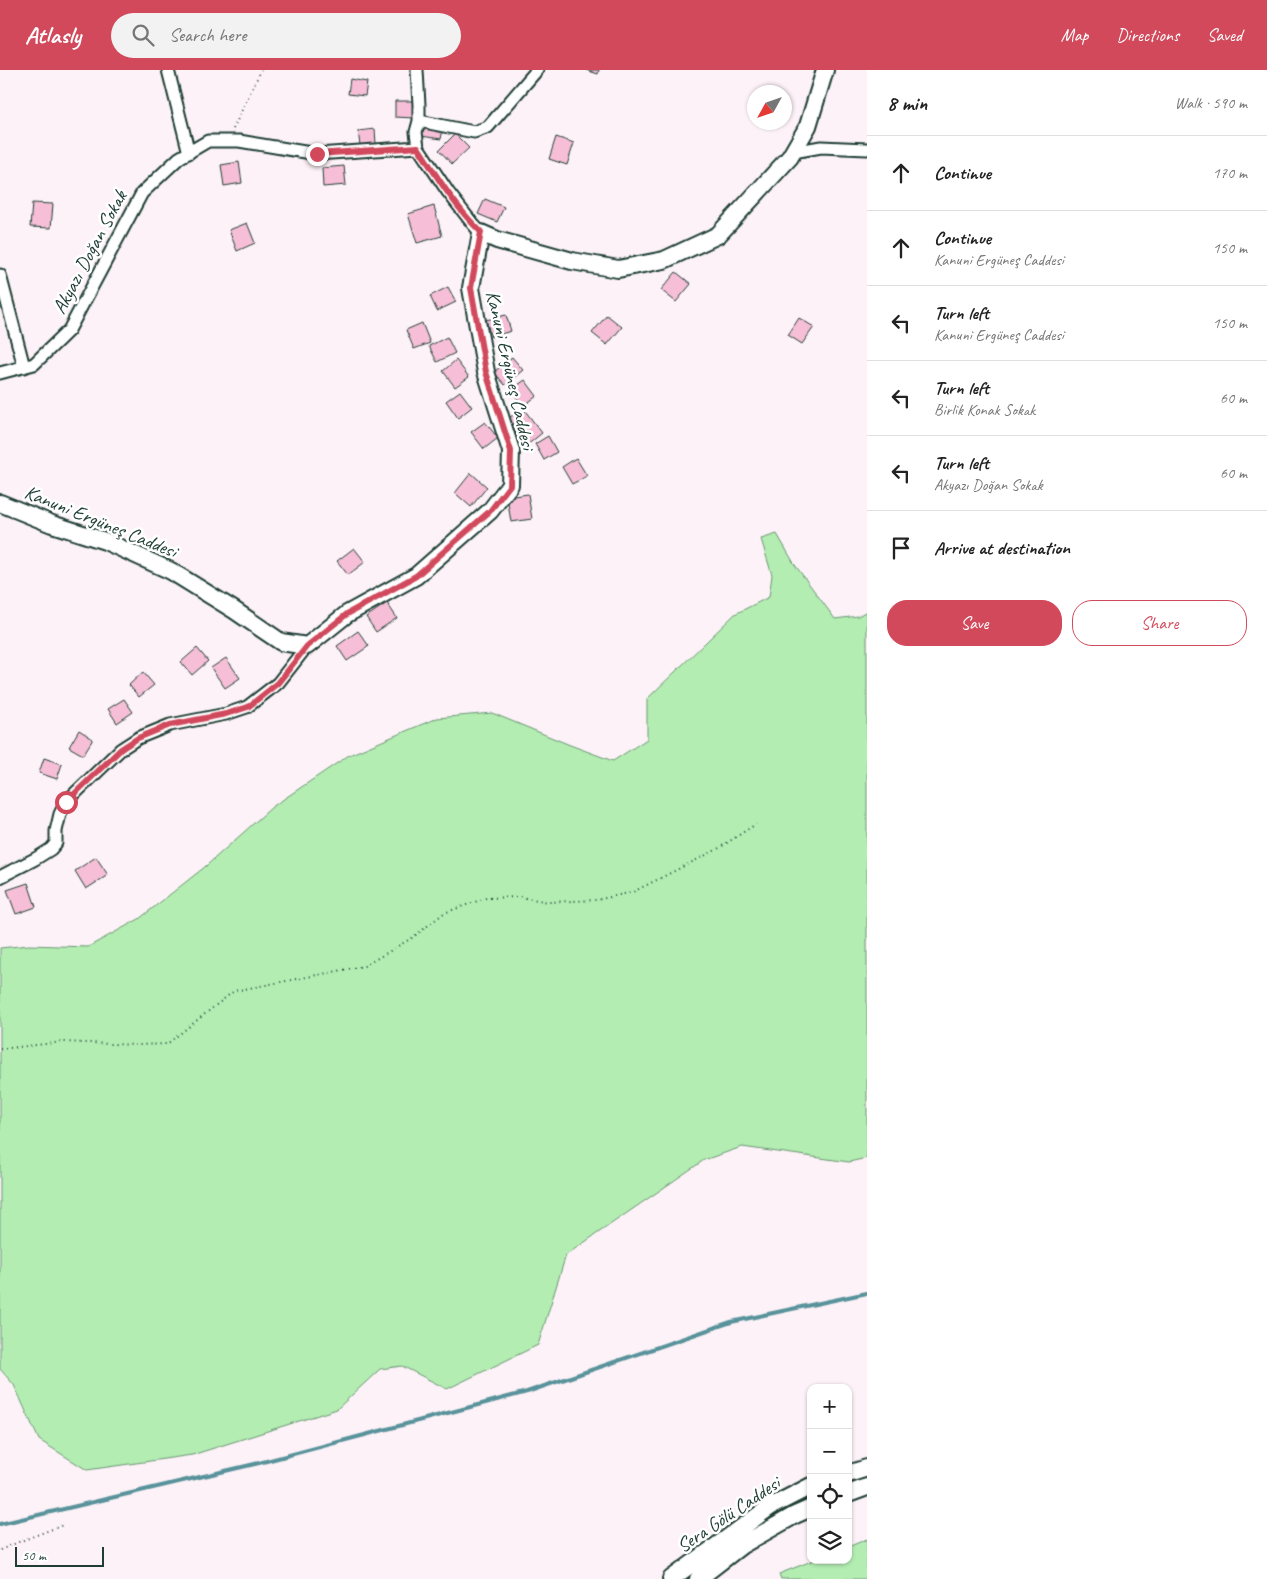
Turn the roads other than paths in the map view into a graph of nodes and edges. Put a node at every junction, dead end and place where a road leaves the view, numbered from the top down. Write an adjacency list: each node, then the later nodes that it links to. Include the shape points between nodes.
1 (168, 70): 9 (street)
2 (417, 70): 5 (street)
3 (537, 70): 5 (street, via 488,128 474,132)
4 (825, 70): 8 (street, via 808,126)
5 (419, 121): 6 (street, via 416,132)
6 (418, 147): 9 (street, Akyazı Doğan Sokak, via 317,154 239,141 208,141); 10 (street, via 448,192)
7 (867, 149): 8 (street, via 821,147)
8 (793, 152): 10 (street, via 718,235 664,260 618,270 572,261 497,240)
9 (189, 153): 12 (street, Akyazı Doğan Sokak, via 179,158 142,194 69,330 34,364)
10 (481, 232): 15 (street, Kanuni Ergüneş Caddesi, via 471,288 486,372 511,451 510,485 490,511 416,576 347,614)
11 (0, 275): 12 (street)
12 (24, 367): 13 (street, Akyazı Doğan Sokak)
13 (0, 373)
14 (0, 503): 15 (street, Kanuni Ergüneş Caddesi, via 105,541 171,571 281,642)
15 (307, 646): 16 (street, via 278,683 248,707 170,725 121,749 66,802 60,814 56,843 51,849)
16 (0, 877)
17 (867, 1468): 18 (street)
18 (852, 1473)
19 (867, 1487): 21 (street)
20 (807, 1488): 23 (street, Sera Gölü Caddesi, via 770,1507)
21 (852, 1493)
22 (807, 1510): 24 (street, Sera Gölü Caddesi, via 742,1545)
23 (672, 1579)
24 (698, 1579)

